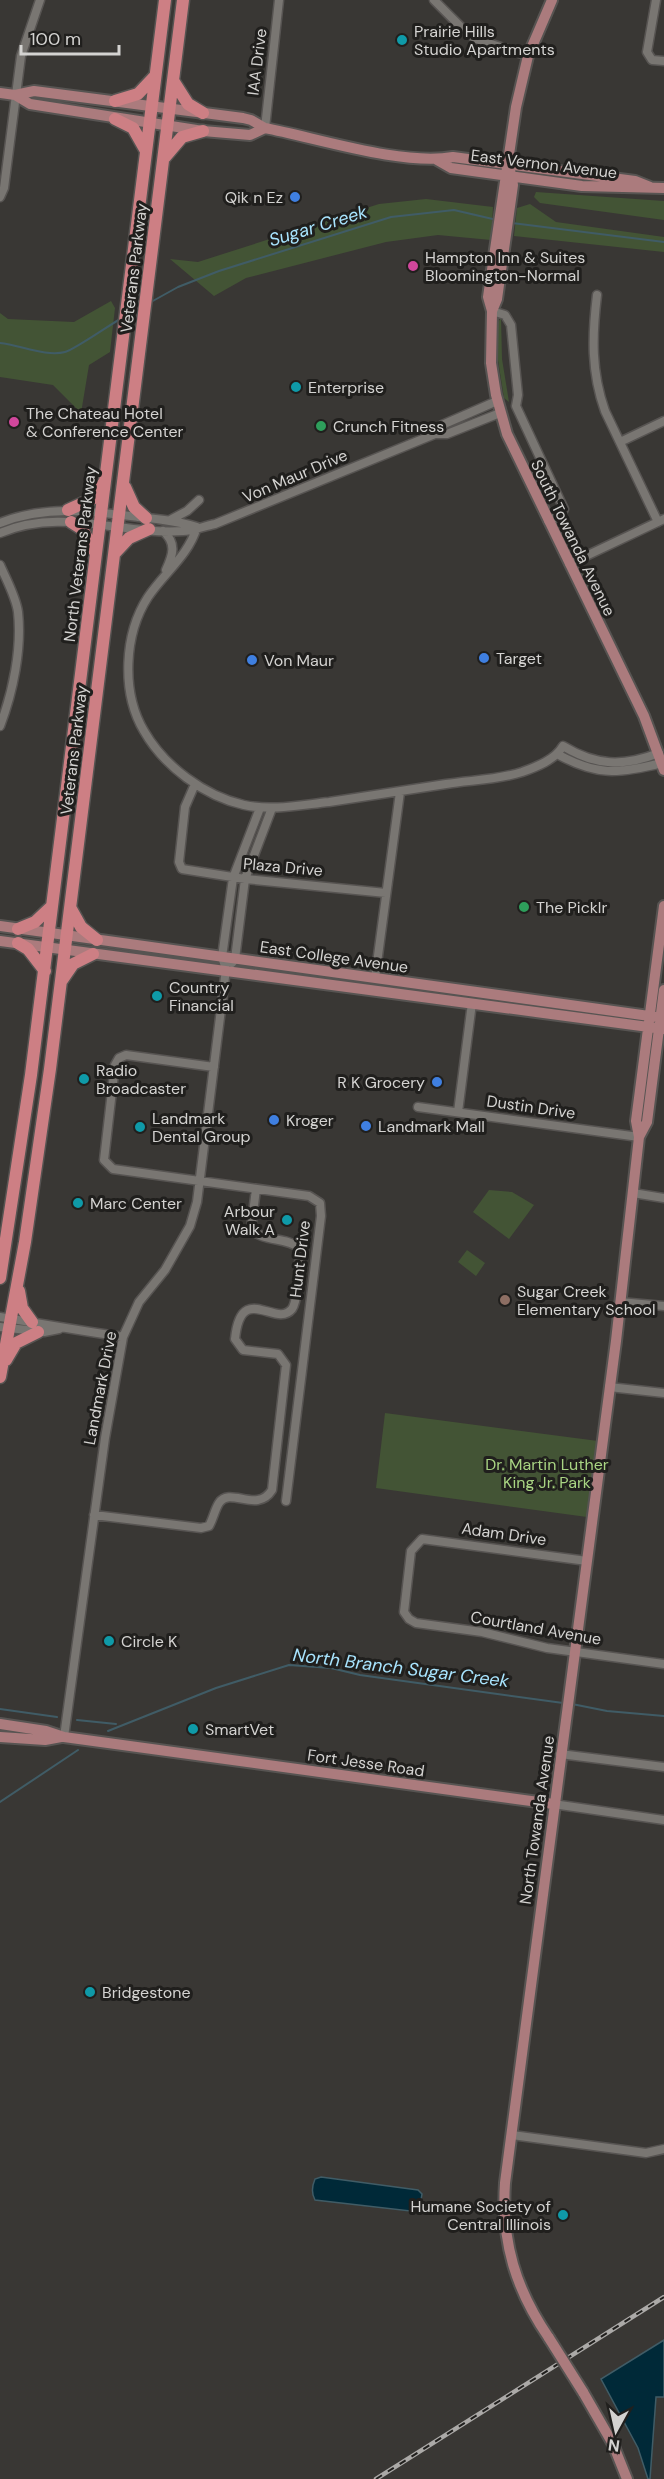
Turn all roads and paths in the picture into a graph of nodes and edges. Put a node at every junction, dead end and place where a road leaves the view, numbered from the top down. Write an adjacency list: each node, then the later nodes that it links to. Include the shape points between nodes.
1 (40, 0): 13 (street, via 24,43)
2 (165, 0): 10 (highway, North Veterans Parkway)
3 (183, 0): 11 (highway)
4 (279, 0): 21 (street, IAA Drive)
5 (434, 0): 8 (street, via 476,39)
6 (552, 0): 8 (main road, South Towanda Avenue)
7 (656, 0): 9 (street, via 647,52 651,58)
8 (528, 56): 25 (main road, South Towanda Avenue, via 516,107)
9 (664, 61)
10 (156, 75): 14 (highway, via 138,94); 15 (highway, North Veterans Parkway)
11 (173, 80): 16 (highway); 17 (highway, via 188,104)
12 (0, 93): 13 (main road)
13 (15, 95): 14 (main road, East Vernon Avenue, via 34,91); 18 (main road, East Vernon Avenue, via 30,104); 27 (street)
14 (115, 101): 15 (main road, East Vernon Avenue)
15 (152, 106): 16 (main road, East Vernon Avenue); 19 (highway, North Veterans Parkway)
16 (170, 109): 17 (main road, East Vernon Avenue); 20 (highway)
17 (203, 113): 21 (main road, East Vernon Avenue, via 251,120)
18 (115, 118): 19 (main road, East Vernon Avenue); 23 (highway, via 133,128)
19 (150, 123): 20 (main road, East Vernon Avenue); 23 (highway, North Veterans Parkway)
20 (168, 126): 22 (main road, East Vernon Avenue); 24 (highway, Veterans Parkway)
21 (265, 128): 22 (main road, East Vernon Avenue, via 250,135); 25 (main road, East Vernon Avenue, via 363,150 437,160 453,157)
22 (203, 131): 24 (highway, via 182,137)
23 (147, 151): 34 (highway, North Veterans Parkway)
24 (164, 158): 35 (highway, Veterans Parkway)
25 (509, 172): 26 (main road, East Vernon Avenue, via 599,187); 29 (main road, South Towanda Avenue, via 497,299)
26 (664, 188)
27 (0, 197)
28 (597, 295): 33 (street, via 594,368 605,411)
29 (492, 311): 30 (street, via 505,315 511,325); 31 (main road, South Towanda Avenue, via 490,353)
30 (516, 406): 31 (street, Von Maur Drive); 42 (street, via 564,509)
31 (499, 408): 42 (main road, South Towanda Avenue, via 512,447); 45 (street, Von Maur Drive, via 447,435 435,434 238,516)
32 (664, 421): 33 (street)
33 (620, 442): 40 (street)
34 (105, 480): 37 (highway, via 92,499); 38 (highway, North Veterans Parkway)
35 (123, 484): 39 (highway, Veterans Parkway); 44 (highway)
36 (199, 500): 41 (street)
37 (70, 516): 38 (street, Von Maur Drive); 43 (street, via 35,512); 47 (street); 49 (highway, via 88,535)
38 (101, 518): 39 (street, Von Maur Drive); 49 (highway, North Veterans Parkway)
39 (119, 520): 44 (street, Von Maur Drive); 48 (highway, Veterans Parkway)
40 (661, 520): 50 (street)
41 (170, 521): 44 (street, Von Maur Drive); 45 (street, Von Maur Drive)
42 (548, 521): 50 (main road, South Towanda Avenue)
43 (0, 523)
44 (147, 524): 46 (street, Von Maur Drive); 48 (highway)
45 (197, 527): 46 (street, Von Maur Drive); 52 (street, via 192,542)
46 (163, 531): 52 (street, via 173,549)
47 (0, 533)
48 (115, 554): 65 (highway, Veterans Parkway)
49 (96, 555): 63 (highway, North Veterans Parkway)
50 (569, 564): 55 (main road, South Towanda Avenue, via 644,716)
51 (0, 565): 53 (street, via 18,610 17,649)
52 (162, 578): 56 (street, via 133,629 131,690 137,718 148,738)
53 (0, 726)
54 (557, 754): 55 (street, via 576,765 599,771 628,772); 55 (street, via 563,746 607,764); 57 (street, via 503,777)
55 (662, 762)
56 (195, 784): 58 (street, via 224,799); 60 (street, Plaza Drive, via 185,807 180,867)
57 (400, 792): 59 (street); 62 (street)
58 (260, 808): 59 (street); 60 (street)
59 (272, 808): 61 (street)
60 (233, 878): 61 (street, Plaza Drive); 76 (street)
61 (245, 879): 62 (street, Plaza Drive); 77 (street)
62 (386, 893): 80 (street)
63 (52, 906): 67 (highway, via 35,922); 68 (highway, North Veterans Parkway)
64 (664, 906): 86 (main road)
65 (71, 909): 69 (highway, Veterans Parkway); 71 (highway, via 81,927)
66 (0, 926): 67 (main road, East College Avenue)
67 (18, 929): 68 (main road, East College Avenue)
68 (49, 933): 69 (main road, East College Avenue); 73 (highway)
69 (67, 935): 71 (main road, East College Avenue); 74 (highway, Veterans Parkway)
70 (0, 940): 72 (main road, East College Avenue)
71 (97, 940): 76 (main road, East College Avenue)
72 (18, 943): 73 (main road, East College Avenue); 79 (highway, via 28,949)
73 (47, 948): 74 (main road, East College Avenue); 79 (highway)
74 (66, 950): 75 (main road, East College Avenue); 81 (highway, Veterans Parkway)
75 (93, 954): 78 (main road, East College Avenue); 81 (highway, via 74,964)
76 (222, 957): 77 (main road, East College Avenue); 78 (street, Landmark Drive)
77 (235, 959): 78 (street); 80 (main road, East College Avenue)
78 (226, 969): 83 (main road, East College Avenue); 87 (street, Landmark Drive)
79 (45, 971): 95 (highway)
80 (375, 978): 82 (main road, East College Avenue)
81 (62, 981): 96 (highway, Veterans Parkway)
82 (428, 985): 83 (main road, via 375,982); 86 (main road, East College Avenue)
83 (364, 990): 85 (main road, East College Avenue)
84 (664, 990): 86 (main road)
85 (472, 1003): 86 (main road, East College Avenue); 89 (street)
86 (657, 1023): 90 (main road, North Towanda Avenue, via 636,1121)
87 (214, 1067): 91 (street, Landmark Drive); 91 (street, Hunt Drive, via 126,1055 118,1058 105,1146 106,1164 113,1168)
88 (418, 1107): 89 (street, Dustin Drive)
89 (458, 1112): 90 (street, Dustin Drive)
90 (639, 1137): 93 (main road, North Towanda Avenue)
91 (200, 1181): 92 (street, Hunt Drive); 101 (street, Landmark Drive, via 190,1226 165,1270 139,1302)
92 (256, 1189): 105 (street, Hunt Drive, via 309,1196 320,1203 321,1209); 106 (street, via 251,1229 259,1237 290,1240 300,1248 292,1309 285,1313 250,1309 241,1313 237,1321 236,1339 243,1350 278,1354 286,1365 272,1490 260,1501 227,1497 219,1502 209,1526 201,1528)
93 (633, 1194): 94 (street); 97 (main road, North Towanda Avenue)
94 (664, 1198)
95 (0, 1278)
96 (18, 1282): 99 (highway, Veterans Parkway); 100 (highway, via 22,1308)
97 (620, 1302): 98 (street); 103 (main road, North Towanda Avenue)
98 (664, 1306)
99 (5, 1323): 100 (street); 102 (highway, Veterans Parkway)
100 (35, 1327): 101 (street); 102 (highway, via 16,1343)
101 (123, 1337): 106 (street, Landmark Drive)
102 (1, 1371)
103 (609, 1387): 104 (street); 107 (main road, North Towanda Avenue)
104 (664, 1394)
105 (286, 1501)
106 (94, 1515): 113 (street, Landmark Drive)
107 (587, 1561): 108 (street, Adam Drive, via 427,1539 411,1551); 109 (main road, North Towanda Avenue)
108 (406, 1615): 109 (street, Courtland Avenue, via 416,1623)
109 (575, 1652): 110 (street, Courtland Avenue); 114 (main road, North Towanda Avenue)
110 (664, 1663)
111 (0, 1724): 113 (main road, Fort Jesse Road)
112 (0, 1737): 113 (main road, Fort Jesse Road)
113 (64, 1737): 116 (main road, Fort Jesse Road)
114 (560, 1754): 115 (street); 116 (main road, North Towanda Avenue)
115 (664, 1767)
116 (554, 1804): 117 (street, Fort Jesse Road); 118 (main road, North Towanda Avenue)
117 (664, 1820)
118 (512, 2134): 119 (street, via 646,2153); 120 (main road, North Towanda Avenue, bridge, via 504,2203 506,2238 516,2280 613,2444)
119 (664, 2149)
120 (627, 2479)

